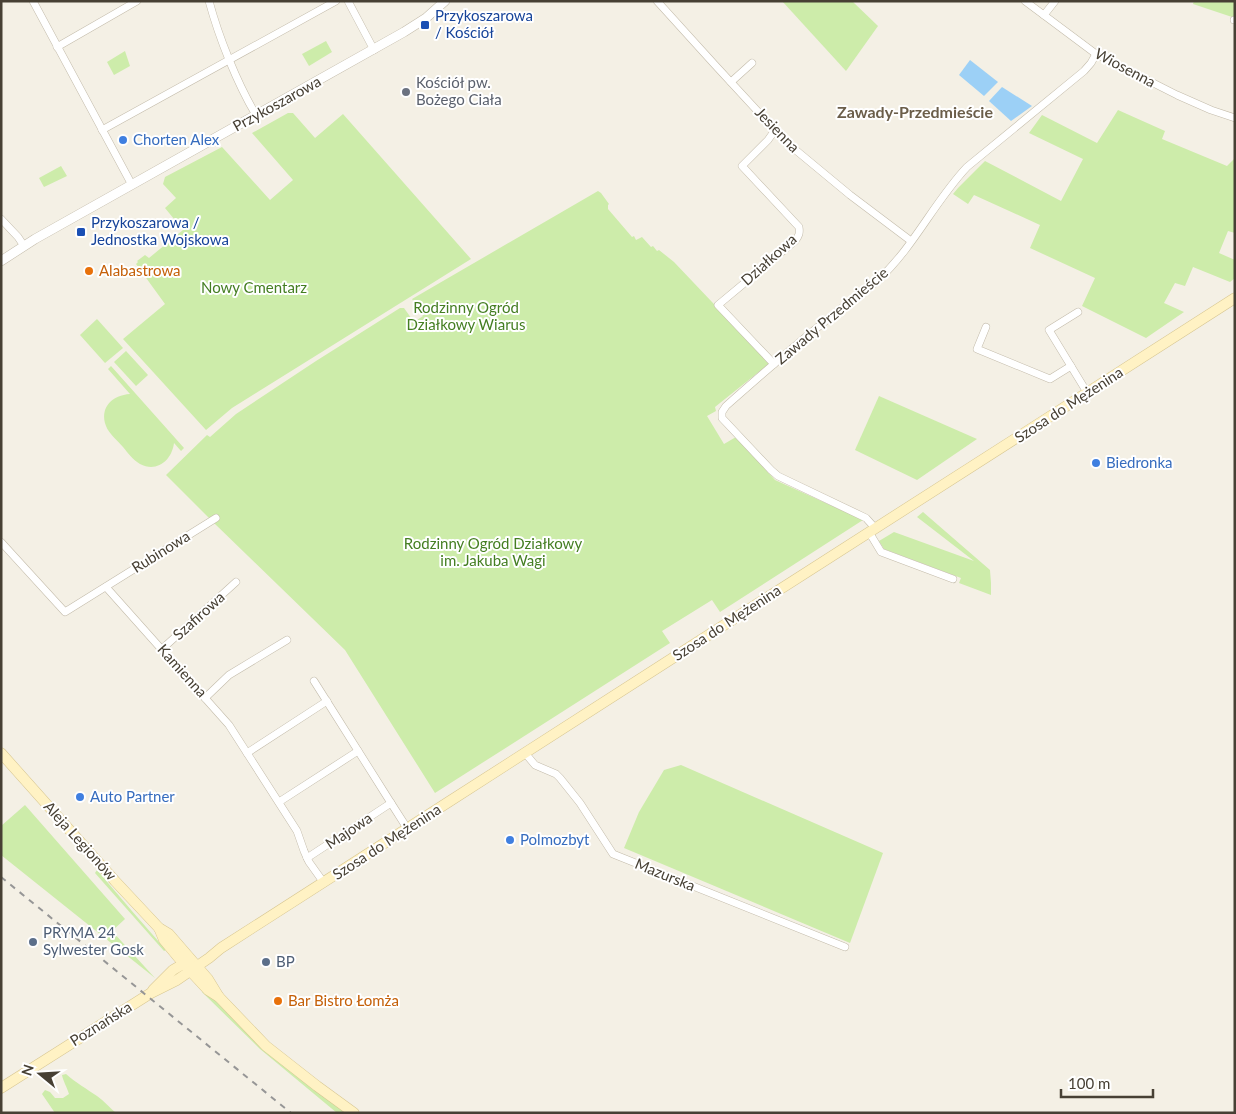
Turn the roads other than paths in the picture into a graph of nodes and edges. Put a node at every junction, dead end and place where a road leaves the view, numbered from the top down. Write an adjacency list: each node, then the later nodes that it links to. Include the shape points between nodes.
1 (33, 1): 11 (street)
2 (136, 1): 11 (street)
3 (209, 1): 14 (street)
4 (336, 1): 14 (street)
5 (348, 1): 12 (street)
6 (445, 1): 12 (street, Przykoszarowa, via 426,18)
7 (658, 1): 16 (street, Jesienna)
8 (1025, 1): 10 (street, Wiosenna)
9 (1055, 1): 10 (street)
10 (1044, 16): 13 (street, Wiosenna)
11 (58, 46): 19 (street)
12 (374, 50): 17 (street, Przykoszarowa)
13 (1096, 54): 18 (street, Wiosenna, via 1177,95); 23 (street, Zawady Przedmieście, via 1084,71 967,167)
14 (230, 60): 17 (street); 19 (street)
15 (752, 63): 16 (street)
16 (731, 82): 20 (street, Jesienna)
17 (256, 116): 21 (street, Przykoszarowa)
18 (1235, 118)
19 (102, 130): 21 (street)
20 (775, 130): 23 (street, Jesienna); 29 (street, Działkowa, via 742,166 799,227 799,236 718,305)
21 (132, 185): 24 (street, Przykoszarowa)
22 (1, 219): 24 (street)
23 (911, 242): 29 (street, Zawady Przedmieście, via 878,281)
24 (24, 246): 25 (street, Przykoszarowa)
25 (1, 261)
26 (1235, 298): 31 (main road, Szosa do Mężenina)
27 (1078, 312): 30 (street, via 1049,330)
28 (986, 327): 30 (street, via 977,350 1050,379)
29 (774, 364): 33 (street, Zawady Przedmieście, via 726,406 722,418 778,476 866,518)
30 (1071, 366): 31 (street)
31 (1088, 394): 33 (main road, Szosa do Mężenina)
32 (216, 518): 37 (street, Rubinowa)
33 (872, 530): 35 (street, via 881,552); 46 (main road, Szosa do Mężenina)
34 (1, 542): 37 (street, via 65,612)
35 (953, 579)
36 (236, 582): 39 (street, Szafirowa)
37 (106, 586): 39 (street, Kamienna)
38 (287, 640): 41 (street, via 229,675)
39 (162, 649): 41 (street, Kamienna)
40 (314, 681): 42 (street)
41 (206, 698): 44 (street, Kamienna)
42 (327, 701): 43 (street); 44 (street)
43 (358, 751): 47 (street); 48 (street)
44 (247, 752): 47 (street, Kamienna)
45 (1, 753): 53 (main road, Aleja Legionów, via 115,881 159,928 170,934)
46 (524, 753): 49 (main road, Szosa do Mężenina); 52 (street, Mazurska, via 535,765 560,778 613,854)
47 (279, 802): 50 (street, Kamienna, via 297,831)
48 (391, 803): 49 (street); 50 (street, Majowa)
49 (408, 828): 51 (main road, Szosa do Mężenina)
50 (307, 858): 51 (street, Kamienna)
51 (324, 883): 53 (main road, Szosa do Mężenina)
52 (845, 947)
53 (190, 965): 54 (main road, Poznańska, via 173,970 151,993); 55 (main road, Aleja Legionów, via 266,1046)
54 (1, 1088)
55 (354, 1113)

